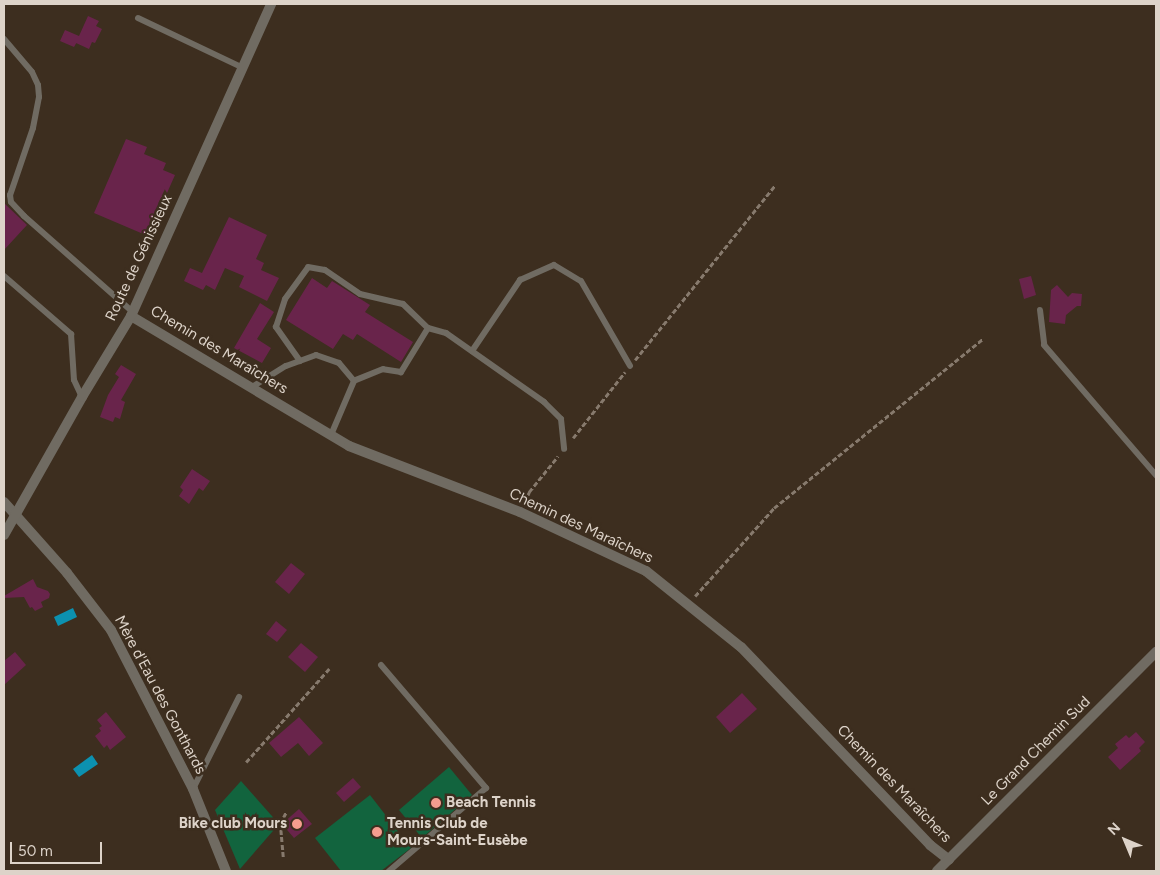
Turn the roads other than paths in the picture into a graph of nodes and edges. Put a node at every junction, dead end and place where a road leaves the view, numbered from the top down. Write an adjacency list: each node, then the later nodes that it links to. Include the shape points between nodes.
1 (271, 4): 4 (street, Route de Génissieux)
2 (138, 18): 4 (lane)
3 (4, 39): 7 (lane, via 32,72 39,97 34,128 10,195 11,202)
4 (241, 67): 7 (street, Route de Génissieux)
5 (4, 276): 14 (lane, via 71,334 74,380)
6 (1040, 310): 17 (lane, via 1044,345)
7 (132, 314): 13 (street, Chemin des Maraîchers); 14 (street, Route de Génissieux)
8 (428, 328): 9 (lane, via 446,333); 10 (lane, via 403,304 360,294 325,270 308,267 285,299 276,327); 12 (lane, via 401,372 383,369)
9 (472, 351): 11 (lane, via 520,280 554,264 581,281); 16 (lane, via 544,402 561,419)
10 (300, 361): 12 (lane, via 316,355 339,363); 13 (lane, via 286,366)
11 (630, 366)
12 (354, 381): 15 (lane)
13 (252, 388): 15 (street, Chemin des Maraîchers)
14 (82, 397): 19 (street, Route de Génissieux)
15 (331, 435): 25 (street, Chemin des Maraîchers, via 349,446 520,512 646,571 741,647 930,845)
16 (564, 449)
17 (1156, 475)
18 (4, 502): 19 (street, Mère d'Eau des Gonthards)
19 (15, 513): 20 (street, Route de Génissieux); 24 (street, Mère d'Eau des Gonthards, via 111,630)
20 (4, 535)
21 (1156, 652): 25 (street, Le Grand Chemin Sud)
22 (381, 665): 27 (lane, via 486,788)
23 (239, 697): 24 (lane)
24 (193, 789): 26 (street, Mère d'Eau des Gonthards)
25 (949, 860): 28 (street, Le Grand Chemin Sud)
26 (226, 871)
27 (389, 871)
28 (937, 871)

